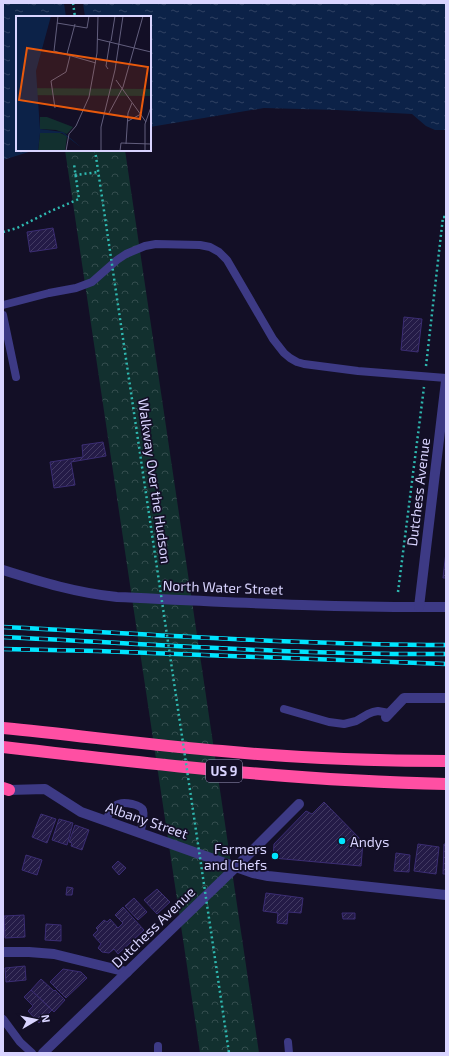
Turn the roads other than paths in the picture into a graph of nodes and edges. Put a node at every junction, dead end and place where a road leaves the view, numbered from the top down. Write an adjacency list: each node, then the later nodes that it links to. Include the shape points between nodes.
1 (3, 305): 4 (lane, via 92,282 117,260 145,246 200,245 210,247 227,260 271,335 284,353 296,362)
2 (3, 315): 3 (lane)
3 (16, 376)
4 (446, 380): 6 (street, Dutchess Avenue)
5 (3, 570): 6 (street, North Water Street, via 88,594 117,597)
6 (419, 607): 7 (street, North Water Street)
7 (446, 607)
8 (446, 698): 10 (street, via 404,698)
9 (284, 709): 10 (lane, via 344,724 373,712)
10 (388, 715)
11 (3, 728): 13 (highway, US 9, via 251,754)
12 (3, 747): 14 (highway, US 9, via 271,775)
13 (446, 761)
14 (446, 784)
15 (6, 789): 17 (street, Albany Street, via 45,789 81,812)
16 (299, 804): 19 (street, Dutchess Avenue)
17 (106, 820): 18 (street, Albany Street); 18 (lane, via 117,804 138,806 144,817)
18 (140, 832): 19 (street, Albany Street)
19 (236, 867): 20 (street, Albany Street, via 268,876); 22 (street, Dutchess Avenue)
20 (446, 895)
21 (3, 952): 22 (street, via 54,954)
22 (127, 972): 26 (street, Dutchess Avenue)
23 (3, 1019): 25 (lane)
24 (288, 1042): 27 (lane)
25 (32, 1053)
26 (43, 1053)
27 (289, 1053)

